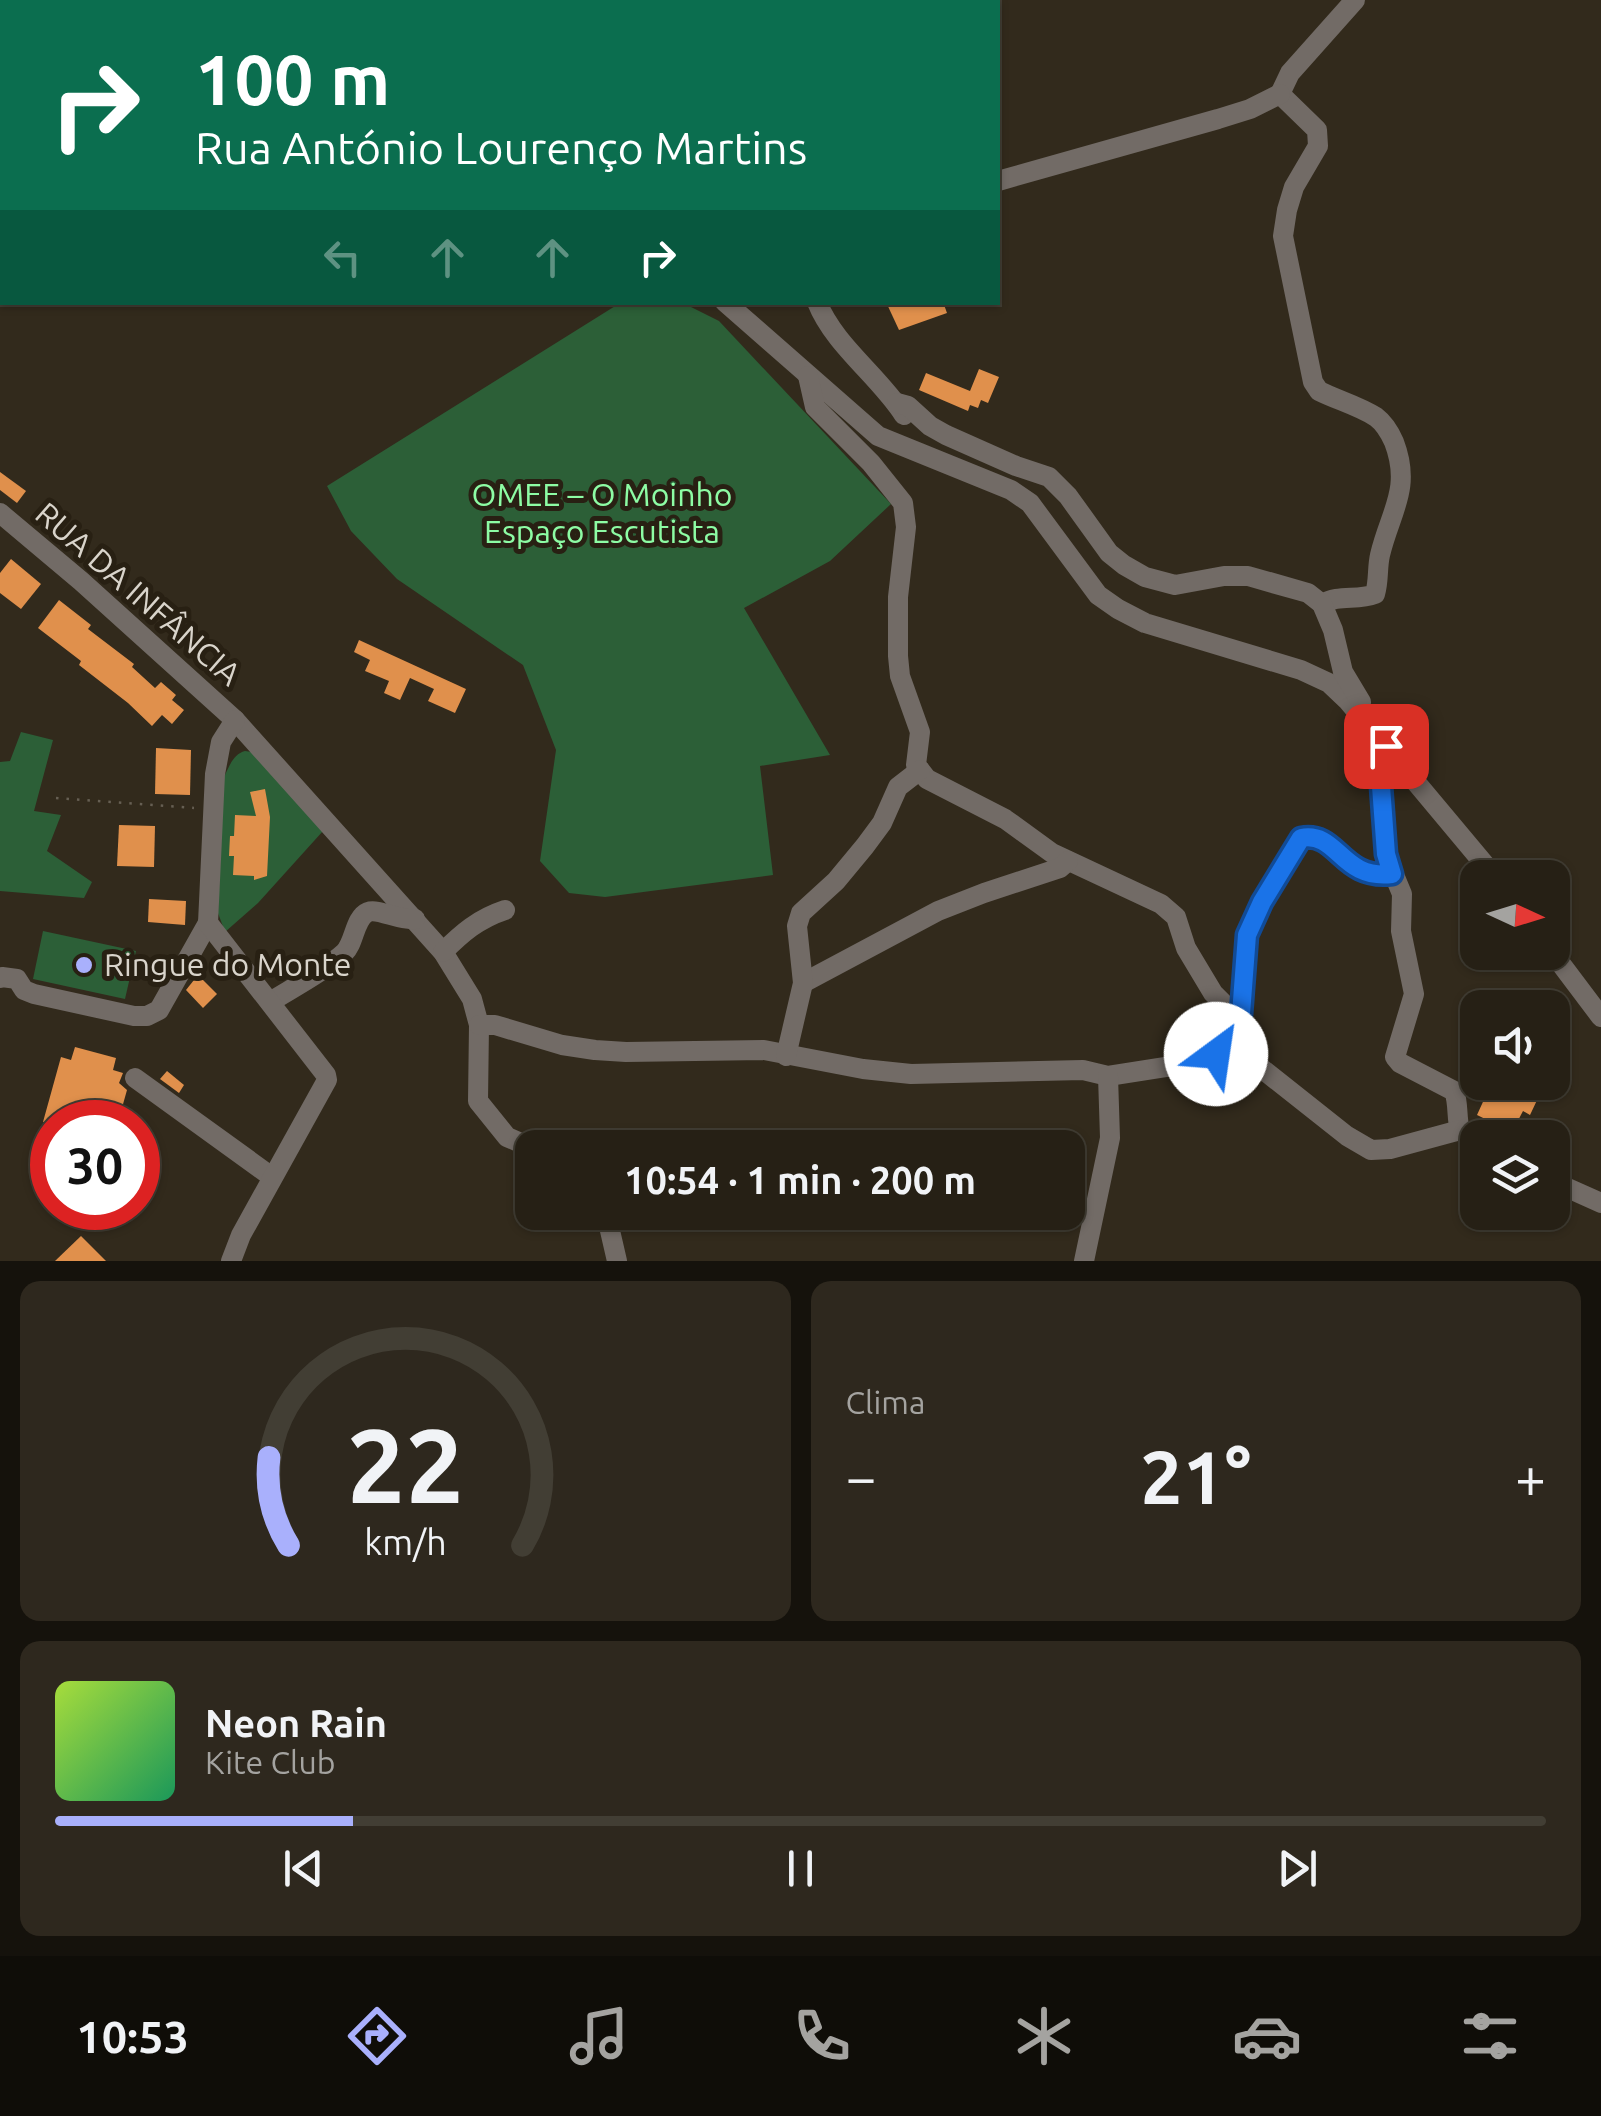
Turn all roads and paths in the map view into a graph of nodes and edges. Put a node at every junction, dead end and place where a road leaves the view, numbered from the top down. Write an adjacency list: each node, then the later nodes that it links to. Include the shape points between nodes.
1 (1355, 0): 2 (street, via 1290,73)
2 (1280, 94): 3 (street, via 1218,119); 10 (street, via 1317,130 1318,146 1294,187 1282,236 1313,382 1377,418 1400,456 1402,485 1374,594)
3 (1000, 180)
4 (728, 305): 6 (street)
5 (818, 305): 7 (street)
6 (808, 376): 8 (street, via 878,436); 13 (street, via 815,407 903,502 898,656 920,732)
7 (897, 403): 8 (street); 10 (street, via 946,435 1049,477 1109,553 1145,576 1176,585 1248,576)
8 (953, 467): 12 (street, via 1030,503 1098,595 1118,610 1301,670 1348,700)
9 (0, 514): 11 (street, RUA DA INFÂNCIA)
10 (1322, 604): 12 (street, via 1343,672)
11 (236, 720): 15 (street, via 221,742); 20 (street, RUA DA INFÂNCIA)
12 (1384, 743): 16 (street); 18 (street, via 1379,759)
13 (920, 770): 17 (street); 25 (street, via 898,787 865,846 802,914 797,938)
14 (56, 798): 15 (path)
15 (214, 810): 21 (street)
16 (1481, 860)
17 (1068, 861): 25 (street, via 938,912); 27 (street, via 1161,904 1176,918 1213,993)
18 (1392, 874): 27 (street, via 1362,872 1324,840 1301,838 1247,935); 34 (street, via 1402,894 1401,932 1414,994 1395,1057 1454,1091)
19 (504, 910): 22 (street, via 485,916)
20 (415, 919): 22 (street, RUA DA INFÂNCIA); 26 (street, via 370,911 348,950)
21 (208, 922): 24 (street, via 160,1010 147,1016 34,994 17,979); 26 (street)
22 (443, 952): 29 (street, RUA DA INFÂNCIA, via 472,999)
23 (1566, 970): 28 (street)
24 (0, 978)
25 (804, 983): 31 (street)
26 (270, 1002): 37 (street, via 327,1080)
27 (1241, 1014): 30 (street)
28 (1601, 1017)
29 (479, 1025): 31 (street, via 594,1050 764,1050); 36 (street, via 478,1101)
30 (1226, 1046): 32 (street, via 1191,1063); 35 (street, via 1371,1150)
31 (786, 1056): 32 (street, via 912,1074 1082,1070)
32 (1108, 1076): 43 (street, via 1110,1138)
33 (134, 1078): 37 (street)
34 (1460, 1122)
35 (1460, 1137)
36 (515, 1141)
37 (272, 1178): 41 (street)
38 (1570, 1189): 39 (street)
39 (1601, 1203)
40 (610, 1230): 42 (street)
41 (231, 1261)
42 (617, 1261)
43 (1084, 1261)

